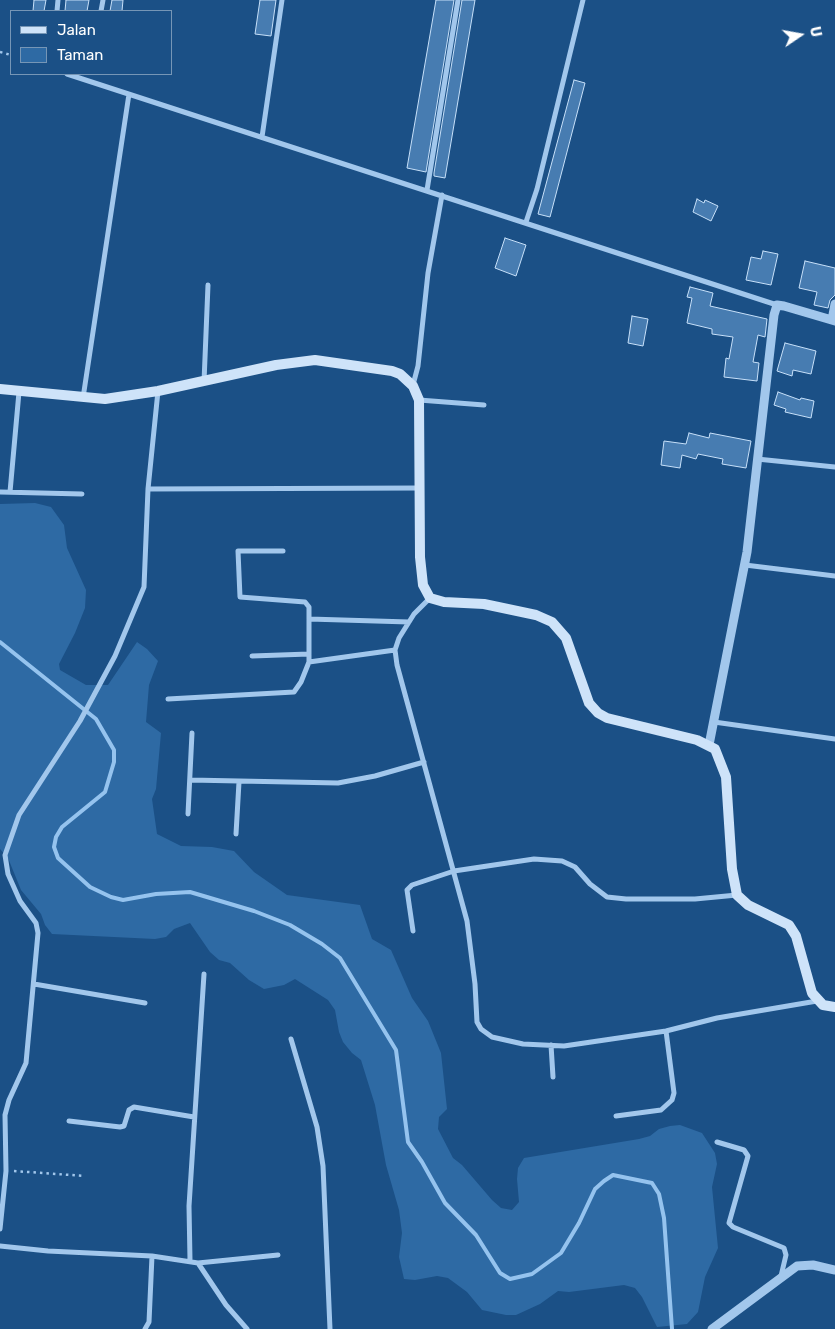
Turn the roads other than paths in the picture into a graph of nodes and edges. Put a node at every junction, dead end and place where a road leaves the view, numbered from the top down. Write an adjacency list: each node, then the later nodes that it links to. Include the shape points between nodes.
1 (282, 0): 8 (street)
2 (458, 0): 9 (street)
3 (583, 0): 11 (street)
4 (70, 75): 6 (street)
5 (92, 75): 6 (street)
6 (91, 82): 7 (street)
7 (129, 94): 8 (street); 21 (street)
8 (262, 137): 9 (street)
9 (426, 190): 10 (street)
10 (442, 195): 11 (street); 17 (street)
11 (526, 222): 14 (street)
12 (208, 285): 16 (street)
13 (835, 304): 15 (street)
14 (777, 305): 15 (street); 24 (street)
15 (833, 320)
16 (204, 382): 17 (main road, via 316,360 392,371); 20 (main road)
17 (413, 386): 22 (main road)
18 (0, 389): 19 (main road)
19 (19, 392): 21 (main road); 29 (street)
20 (158, 392): 21 (main road, via 105,400); 27 (street)
21 (83, 398)
22 (419, 400): 23 (street); 26 (main road)
23 (484, 405)
24 (757, 459): 25 (street); 32 (street)
25 (835, 468)
26 (420, 488): 27 (street); 34 (main road, via 420,557 423,585)
27 (148, 489): 55 (street, via 144,587 96,693 19,815 5,855 8,874 20,901 36,923)
28 (0, 492): 29 (street)
29 (10, 492): 30 (street)
30 (82, 494)
31 (283, 551): 35 (street, via 238,552 240,597 300,600 309,607)
32 (745, 565): 33 (street); 42 (street)
33 (835, 576)
34 (430, 598): 36 (street); 45 (main road, via 434,601 484,604 536,615 552,622 566,638 589,703 598,713)
35 (309, 619): 36 (street); 38 (street)
36 (409, 622): 37 (street)
37 (396, 650): 40 (street); 46 (street, via 403,694)
38 (309, 654): 39 (street); 40 (street)
39 (252, 656)
40 (309, 662): 41 (street, via 294,692)
41 (168, 699)
42 (714, 722): 44 (street); 45 (street)
43 (192, 733): 47 (street)
44 (835, 739)
45 (709, 745): 52 (main road, via 714,749 726,777 732,869)
46 (424, 762): 48 (street, via 338,783); 51 (street)
47 (190, 780): 48 (street); 49 (street)
48 (239, 782): 50 (street)
49 (188, 814)
50 (236, 834)
51 (454, 871): 52 (street, via 534,859 562,861 575,867 607,897 626,900); 53 (street, via 409,887); 61 (street, via 467,921 477,1022 492,1037)
52 (737, 895): 56 (main road, via 748,905 793,930)
53 (413, 932)
54 (204, 974): 64 (street)
55 (34, 984): 57 (street); 67 (street, via 26,1063 5,1115 6,1171)
56 (817, 1000): 58 (main road); 59 (street)
57 (145, 1003)
58 (835, 1007)
59 (666, 1031): 61 (street); 63 (street, via 674,1093 672,1100 661,1110)
60 (291, 1038): 77 (street, via 317,1127 323,1166)
61 (551, 1046): 62 (street)
62 (553, 1077)
63 (616, 1116)
64 (194, 1117): 65 (street, via 134,1107 129,1110 124,1126 120,1127); 71 (street, via 189,1206)
65 (69, 1121)
66 (717, 1142): 74 (street, via 744,1150 748,1156 729,1223 784,1248 786,1255)
67 (0, 1229)
68 (0, 1246): 70 (street)
69 (278, 1255): 72 (street)
70 (152, 1256): 71 (street); 75 (street, via 149,1322)
71 (190, 1260): 72 (street)
72 (198, 1263): 76 (street, via 226,1305)
73 (835, 1270): 74 (street, via 804,1264)
74 (781, 1277): 78 (street)
75 (145, 1329)
76 (247, 1329)
77 (330, 1329)
78 (712, 1329)

